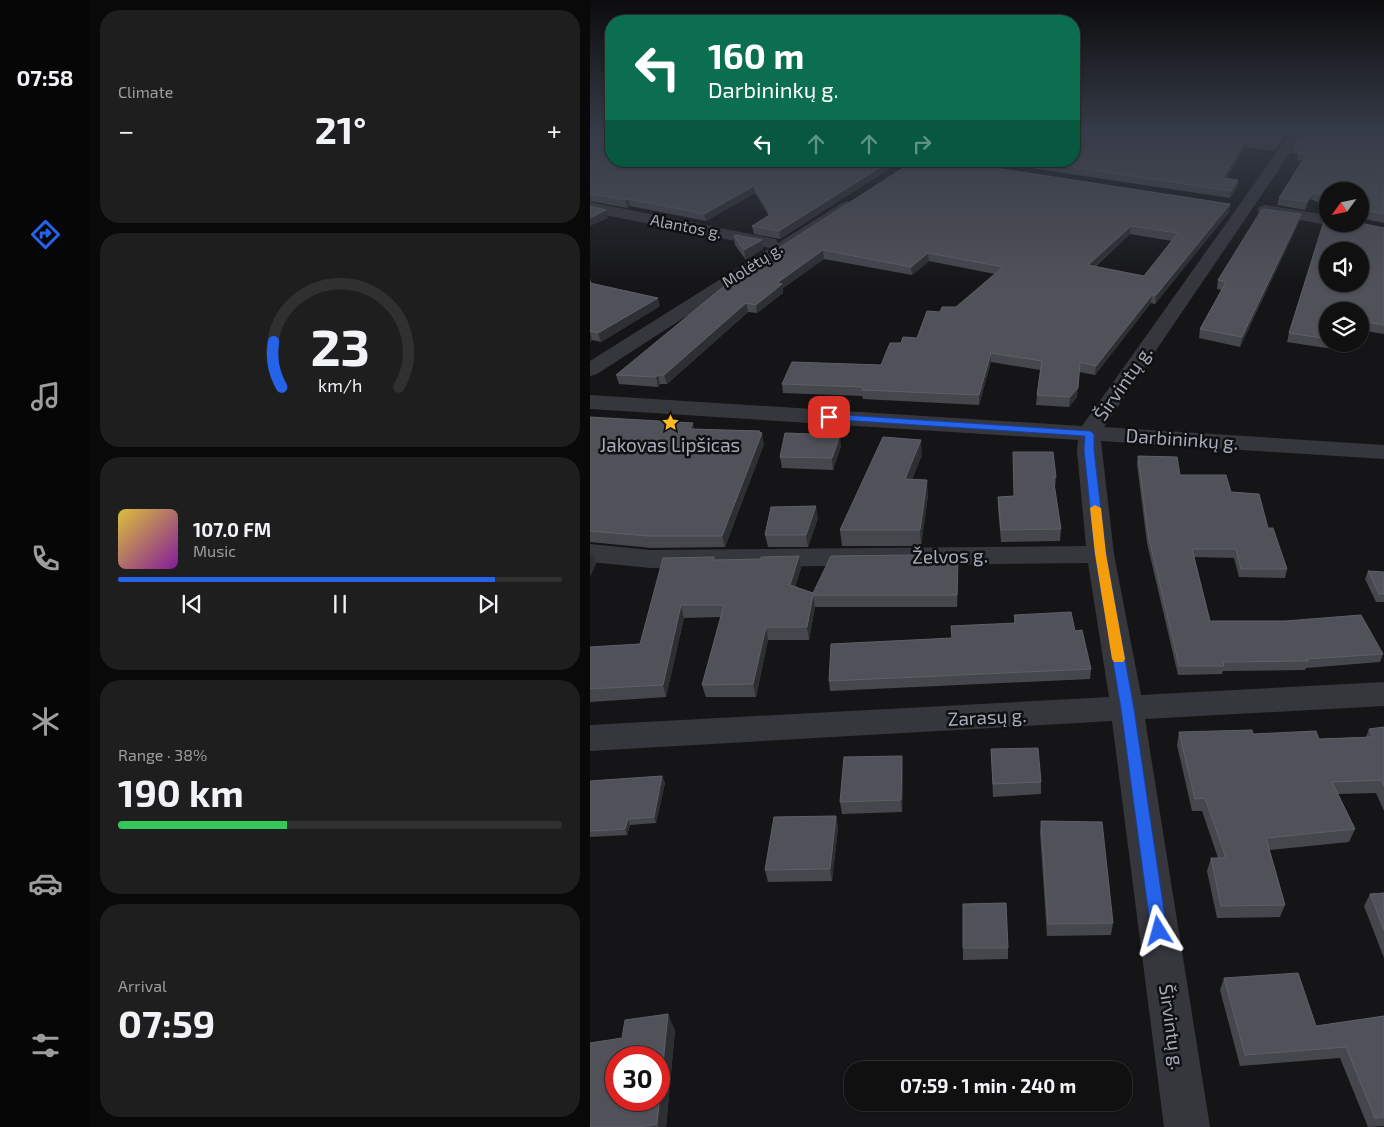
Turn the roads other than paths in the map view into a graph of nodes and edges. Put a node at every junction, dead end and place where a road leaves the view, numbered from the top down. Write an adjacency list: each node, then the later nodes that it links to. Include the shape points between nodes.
1 (1264, 181): 5 (street, Širvintų g.)
2 (860, 197): 7 (street, Molėtų g.)
3 (1227, 204): 5 (street)
4 (590, 207): 7 (street, Alantos g.)
5 (1246, 207): 6 (street); 10 (street, Širvintų g.)
6 (1319, 219)
7 (781, 246): 8 (street, Molėtų g.)
8 (590, 370)
9 (590, 402): 10 (street, Darbininkų g.)
10 (1090, 434): 11 (street, Darbininkų g.); 13 (street, Širvintų g.)
11 (1384, 452)
12 (590, 553): 13 (street, Želvos g., via 651,559)
13 (1100, 554): 15 (street, Širvintų g.)
14 (1384, 694): 15 (street, Zarasų g.)
15 (1127, 709): 16 (street, Zarasų g.); 17 (street, Širvintų g.)
16 (590, 738)
17 (1187, 1127)

